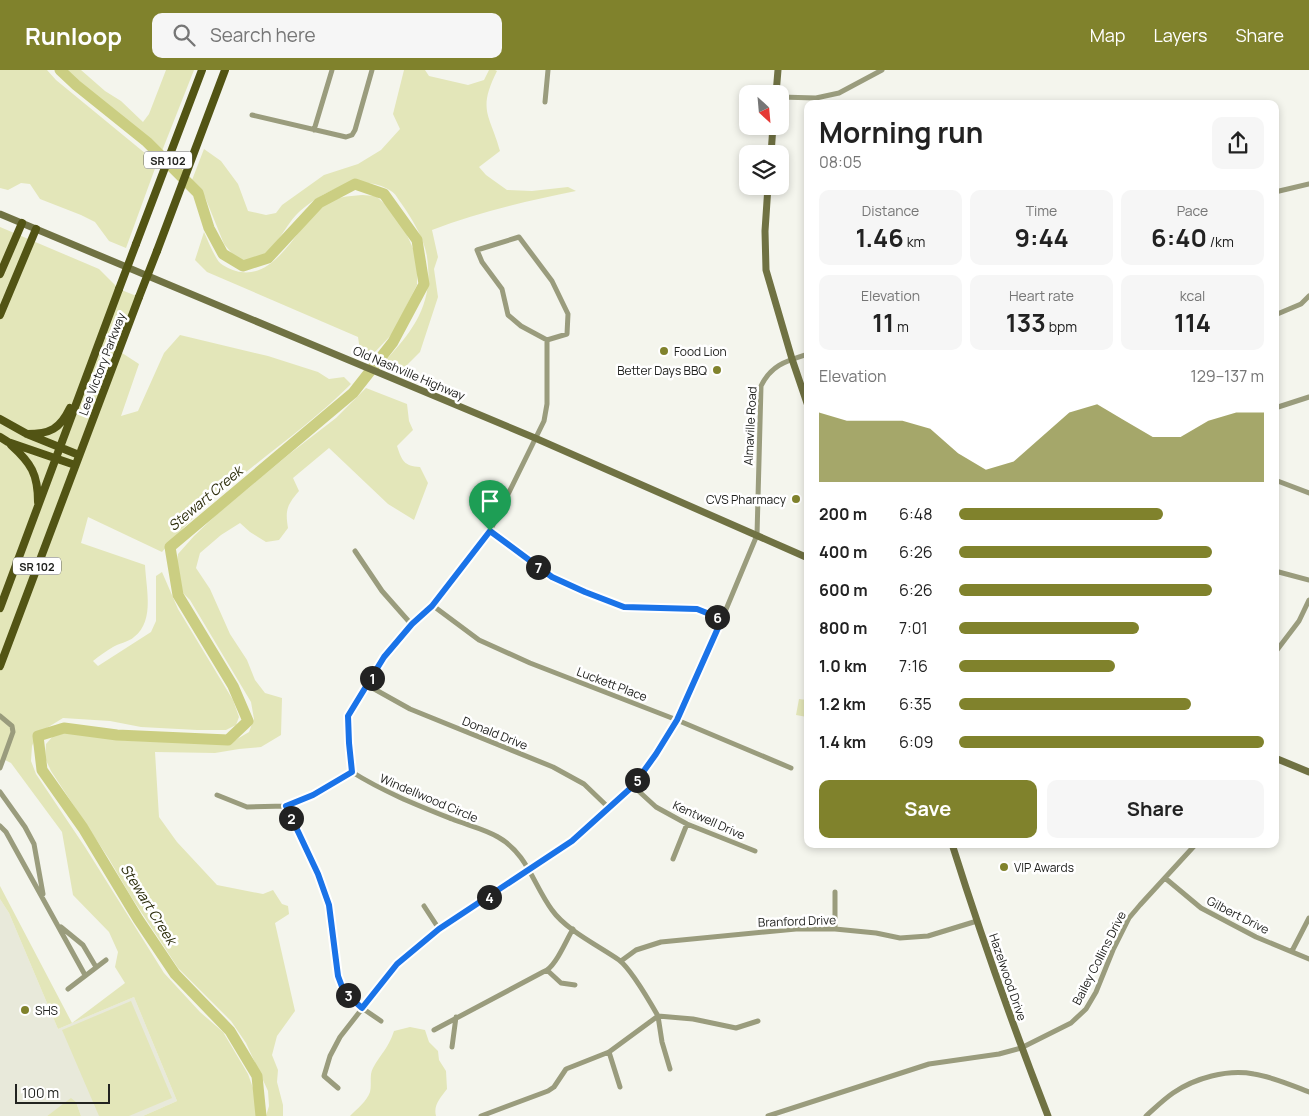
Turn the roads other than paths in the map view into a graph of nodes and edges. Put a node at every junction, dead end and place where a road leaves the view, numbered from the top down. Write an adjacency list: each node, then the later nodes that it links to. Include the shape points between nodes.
1 (202, 70): 24 (main road, Lee Victory Parkway / SR 102, bridge)
2 (225, 70): 36 (main road, Lee Victory Parkway / SR 102, bridge)
3 (332, 70): 12 (street)
4 (372, 70): 12 (street, via 352,135 346,137)
5 (548, 70): 10 (street)
6 (778, 70): 8 (main road)
7 (882, 70): 9 (street, via 839,93 816,98)
8 (777, 85)
9 (789, 97)
10 (544, 102)
11 (252, 115): 12 (street)
12 (314, 130)
13 (1309, 184): 14 (street)
14 (1279, 191)
15 (767, 195): 26 (main road, via 766,270)
16 (0, 214): 17 (main road, Old Nashville Highway)
17 (22, 223): 18 (main road, Old Nashville Highway); 19 (main road)
18 (36, 229): 22 (main road); 33 (main road, Old Nashville Highway)
19 (0, 274)
20 (1309, 296): 21 (street, via 1301,304)
21 (1279, 313)
22 (0, 315)
23 (547, 340): 23 (street, via 567,334 568,314 552,281 519,237 477,250 502,289 508,314); 33 (street, via 547,404 544,422)
24 (99, 343): 31 (main road, via 89,358 63,421 44,434); 35 (main road, Lee Victory Parkway / SR 102)
25 (804, 355): 26 (street, Almaville Road)
26 (792, 359): 27 (main road); 43 (street, Almaville Road, via 774,368 761,386)
27 (804, 394)
28 (1309, 397): 29 (street)
29 (1279, 407)
30 (0, 419): 31 (main road)
31 (27, 434): 35 (main road)
32 (0, 437): 34 (main road)
33 (535, 438): 42 (street); 43 (main road, Old Nashville Highway)
34 (8, 442): 37 (main road); 41 (main road, via 34,473 38,485)
35 (59, 447): 36 (main road); 37 (main road, Lee Victory Parkway / SR 102)
36 (79, 455): 38 (main road, Lee Victory Parkway / SR 102)
37 (56, 459): 38 (main road); 41 (main road, Lee Victory Parkway / SR 102)
38 (75, 465): 54 (main road, Lee Victory Parkway / SR 102)
39 (1279, 482): 40 (street)
40 (1309, 493)
41 (38, 506): 50 (main road, Lee Victory Parkway / SR 102)
42 (490, 531): 49 (street); 51 (street, via 552,577 624,607 697,609)
43 (757, 535): 45 (main road, Old Nashville Highway); 51 (street)
44 (356, 551): 52 (street, via 382,591)
45 (804, 556)
46 (1279, 572): 47 (street)
47 (1309, 580)
48 (1309, 600): 53 (street, via 1299,621)
49 (432, 606): 52 (street); 57 (street, Luckett Place, via 479,640)
50 (0, 608)
51 (722, 619): 57 (street)
52 (412, 624): 55 (street, via 384,657)
53 (1279, 647)
54 (0, 666)
55 (368, 684): 61 (street, via 348,716); 67 (street, Donald Drive, via 410,708 552,767 584,784)
56 (0, 716): 59 (street, via 12,726 12,732)
57 (677, 720): 60 (street, Luckett Place); 63 (street)
58 (1279, 760): 62 (main road)
59 (0, 768)
60 (791, 768)
61 (352, 772): 66 (street, via 313,795); 74 (street, Windellwood Circle, via 404,800 498,837)
62 (1309, 772)
63 (633, 786): 67 (street); 68 (street, Kentwell Drive, via 656,807)
64 (0, 792): 77 (street, via 34,844)
65 (218, 795): 66 (street, via 247,807)
66 (286, 806): 94 (street, via 329,905 338,976 344,992)
67 (609, 808): 74 (street, via 572,841)
68 (687, 824): 72 (street, Kentwell Drive); 73 (street)
69 (0, 826): 77 (street)
70 (953, 848): 80 (main road, Hazelwood Drive)
71 (1192, 848): 75 (street, Bailey Collins Drive)
72 (756, 851)
73 (673, 859)
74 (530, 870): 82 (street); 83 (street, Windellwood Circle, via 552,911)
75 (1165, 878): 85 (street, Gilbert Drive, via 1201,908 1256,937); 101 (street, Bailey Collins Drive, via 1140,904 1120,934 1086,1009 1071,1023)
76 (836, 892): 84 (street)
77 (44, 900): 81 (street)
78 (424, 906): 82 (street)
79 (1309, 918): 85 (street)
80 (977, 921): 84 (street, Branford Drive, via 935,934 900,938); 101 (main road, Hazelwood Drive)
81 (57, 924): 89 (street, via 84,945); 91 (street)
82 (439, 929): 94 (street, via 397,964)
83 (573, 929): 88 (street, Windellwood Circle); 90 (street)
84 (835, 929): 88 (street, Branford Drive, via 796,929 661,942 636,950)
85 (1292, 951): 86 (street, Gilbert Drive)
86 (1309, 959)
87 (106, 960): 89 (street)
88 (621, 961): 95 (street, Windellwood Circle)
89 (96, 967): 91 (street)
90 (548, 971): 92 (street, via 561,983); 96 (street)
91 (85, 975): 93 (street)
92 (575, 985)
93 (68, 989)
94 (362, 1008): 97 (street); 105 (street, via 330,1056 324,1076)
95 (658, 1016): 98 (street, via 694,1019 736,1028); 102 (street); 103 (street)
96 (456, 1018): 99 (street); 100 (street)
97 (381, 1021)
98 (758, 1021)
99 (434, 1030)
100 (452, 1047)
101 (1021, 1048): 108 (street, Bailey Collins Drive, via 929,1064); 109 (main road, Hazelwood Drive)
102 (609, 1052): 104 (street); 107 (street, via 566,1069 554,1088)
103 (670, 1069)
104 (620, 1087)
105 (338, 1088)
106 (1309, 1092): 110 (street, via 1253,1073 1224,1074 1173,1093)
107 (481, 1116)
108 (768, 1116)
109 (1048, 1116)
110 (1146, 1116)

